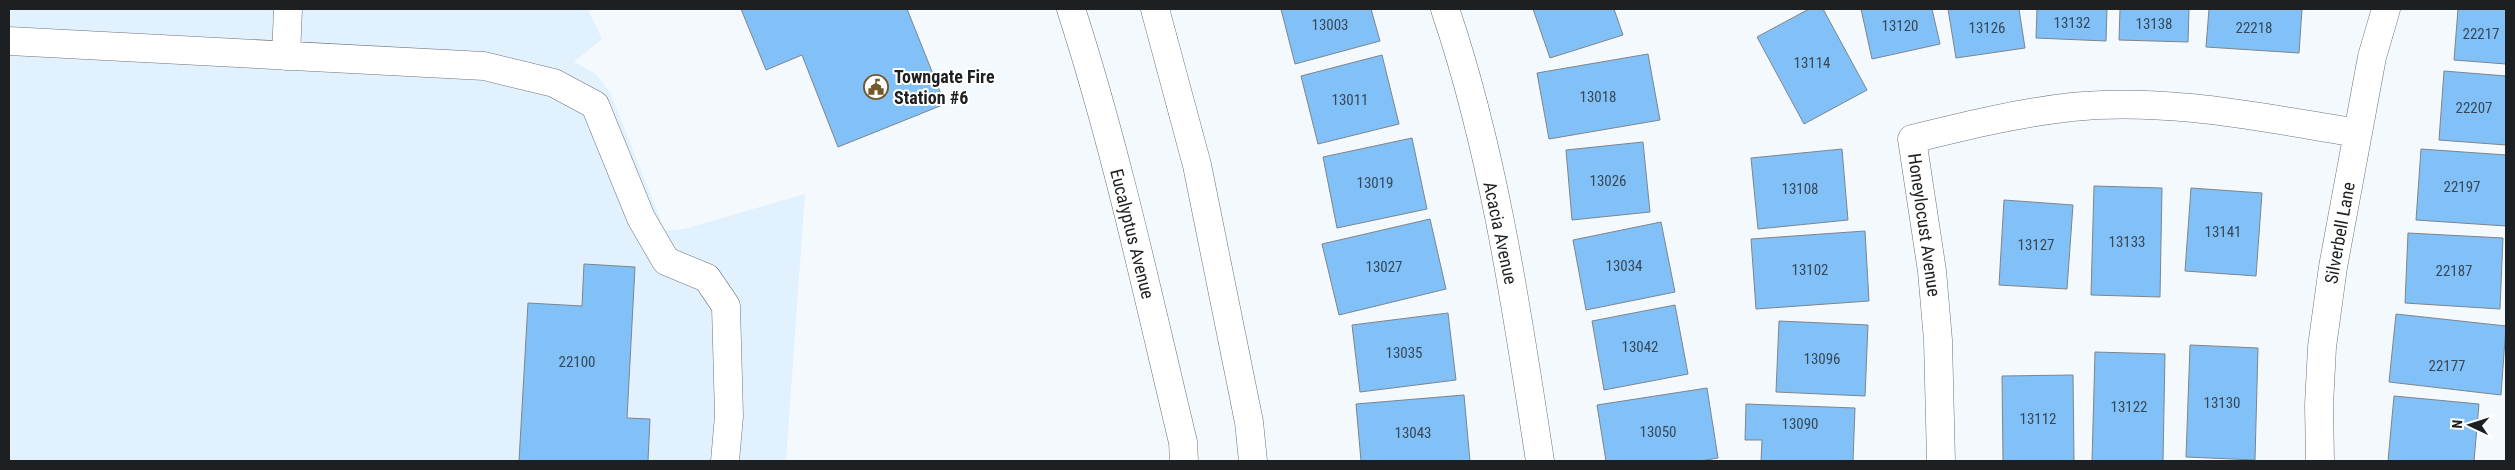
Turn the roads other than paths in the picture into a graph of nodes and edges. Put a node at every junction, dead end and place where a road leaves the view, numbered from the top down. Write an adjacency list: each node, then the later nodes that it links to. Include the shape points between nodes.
1 (288, 9): 7 (street)
2 (1071, 9): 10 (street, Eucalyptus Avenue, via 1121,188 1183,442)
3 (1155, 9): 11 (street, via 1196,165 1249,422)
4 (1445, 9): 12 (street, Acacia Avenue, via 1478,130 1501,232)
5 (2386, 9): 8 (street, Silverbell Lane, via 2372,57)
6 (9, 41): 7 (street)
7 (286, 56): 9 (street, via 484,66 554,83 595,105 641,218 666,261 707,278 726,306 729,416)
8 (2358, 133): 13 (street, Honeylocust Avenue, via 2194,108 2135,105 2073,107 2000,118 1912,139 1932,271 1938,340); 14 (street, Silverbell Lane, via 2322,347)
9 (725, 461)
10 (1184, 461)
11 (1253, 461)
12 (1540, 461)
13 (1941, 461)
14 (2320, 461)

